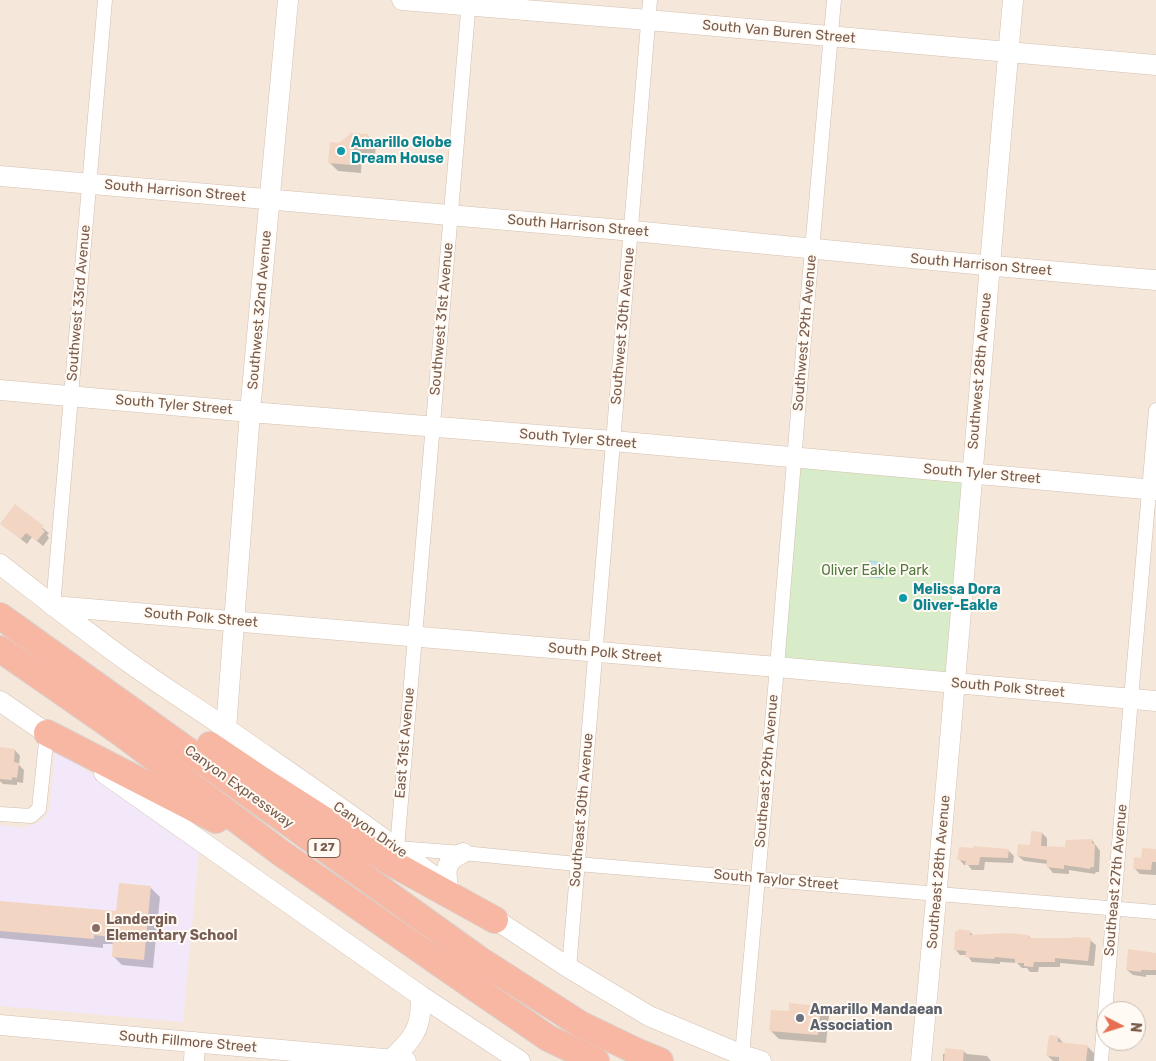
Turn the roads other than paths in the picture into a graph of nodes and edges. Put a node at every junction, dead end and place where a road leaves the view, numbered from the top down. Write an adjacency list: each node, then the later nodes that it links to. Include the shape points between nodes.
1 (106, 0): 13 (street, Southwest 33rd Avenue)
2 (288, 0): 14 (main road, Southwest 32nd Avenue)
3 (402, 0): 7 (main road, South Van Buren Street)
4 (650, 0): 8 (street, Southwest 30th Avenue)
5 (834, 0): 9 (street, Southwest 29th Avenue)
6 (1013, 0): 10 (main road, Southwest 28th Avenue)
7 (469, 2): 8 (main road, South Van Buren Street); 15 (street, Southwest 31st Avenue)
8 (648, 20): 9 (main road, South Van Buren Street); 16 (street, Southwest 30th Avenue)
9 (831, 36): 10 (main road, South Van Buren Street); 17 (street, Southwest 29th Avenue)
10 (1008, 52): 11 (main road, South Van Buren Street); 18 (main road, Southwest 28th Avenue)
11 (1156, 65)
12 (0, 176): 13 (main road, South Harrison Street)
13 (89, 183): 14 (main road, South Harrison Street); 21 (street, Southwest 33rd Avenue)
14 (270, 199): 15 (main road, South Harrison Street); 23 (main road, Southwest 32nd Avenue)
15 (451, 215): 16 (main road, South Harrison Street); 24 (street, Southwest 31st Avenue)
16 (631, 231): 17 (main road, South Harrison Street); 25 (street, Southwest 30th Avenue)
17 (812, 249): 18 (main road, South Harrison Street); 26 (street, Southwest 29th Avenue)
18 (989, 266): 19 (main road, South Harrison Street); 27 (main road, Southwest 28th Avenue)
19 (1156, 280)
20 (0, 390): 21 (main road, South Tyler Street)
21 (71, 396): 23 (main road, South Tyler Street); 30 (street, Southwest 33rd Avenue)
22 (1156, 410): 28 (street, Southeast 27th Avenue)
23 (250, 412): 24 (main road, South Tyler Street); 32 (main road, Southwest 32nd Avenue)
24 (433, 426): 25 (main road, South Tyler Street); 33 (street, Southwest 31st Avenue)
25 (613, 441): 26 (main road, South Tyler Street); 35 (street, Southwest 30th Avenue)
26 (794, 458): 27 (main road, South Tyler Street); 37 (street, Southwest 29th Avenue)
27 (972, 473): 28 (main road, South Tyler Street); 38 (main road, Southwest 28th Avenue)
28 (1153, 490): 39 (street, Southeast 27th Avenue)
29 (0, 564): 30 (main road, Canyon Drive)
30 (53, 606): 32 (main road, South Polk Street); 42 (main road, Canyon Drive, via 135,667)
31 (0, 616): 36 (highway, Canyon Expressway / I 27)
32 (235, 621): 33 (main road, South Polk Street); 42 (main road, Southwest 32nd Avenue)
33 (414, 638): 35 (main road, South Polk Street); 45 (street, East 31st Avenue)
34 (0, 649): 46 (highway, Canyon Expressway / I 27, via 121,733)
35 (596, 652): 37 (main road, South Polk Street); 48 (street, Southeast 30th Avenue)
36 (62, 661): 54 (highway, via 140,698 390,862); 65 (highway, Canyon Expressway / I 27, via 480,960 580,1024)
37 (777, 667): 38 (main road, South Polk Street); 49 (street, Southeast 29th Avenue)
38 (954, 683): 39 (main road, South Polk Street); 51 (main road, Southeast 28th Avenue)
39 (1131, 699): 41 (main road, South Polk Street); 52 (street, Southeast 27th Avenue)
40 (0, 701): 43 (main road)
41 (1156, 701)
42 (226, 728): 45 (main road, Canyon Drive)
43 (47, 733): 44 (street, via 39,809 31,816); 46 (highway); 57 (main road)
44 (0, 814)
45 (397, 848): 47 (street, South Taylor Street); 50 (main road, Canyon Drive)
46 (281, 853): 56 (highway, Canyon Expressway / I 27)
47 (463, 853): 48 (street, South Taylor Street); 50 (main road, via 454,856 446,870)
48 (577, 864): 49 (street, South Taylor Street); 55 (street, Southeast 30th Avenue)
49 (758, 878): 51 (street, South Taylor Street); 60 (street, Southeast 29th Avenue)
50 (448, 887): 54 (main road, Canyon Drive)
51 (938, 893): 52 (street, South Taylor Street); 66 (main road, Southeast 28th Avenue)
52 (1114, 908): 53 (street, South Taylor Street); 67 (street, Southeast 27th Avenue)
53 (1156, 912)
54 (495, 920): 55 (main road, Canyon Drive)
55 (569, 968): 60 (main road, Canyon Drive, via 649,1016)
56 (468, 983): 63 (highway); 64 (highway, Canyon Expressway / I 27, via 548,1038)
57 (421, 996): 61 (main road, via 418,1025 407,1043); 62 (main road)
58 (0, 1025): 59 (main road, South Fillmore Street)
59 (195, 1052): 61 (main road, South Fillmore Street)
60 (751, 1058)
61 (390, 1060)
62 (520, 1061)
63 (556, 1061)
64 (596, 1061)
65 (660, 1061)
66 (921, 1061)
67 (1101, 1061)

